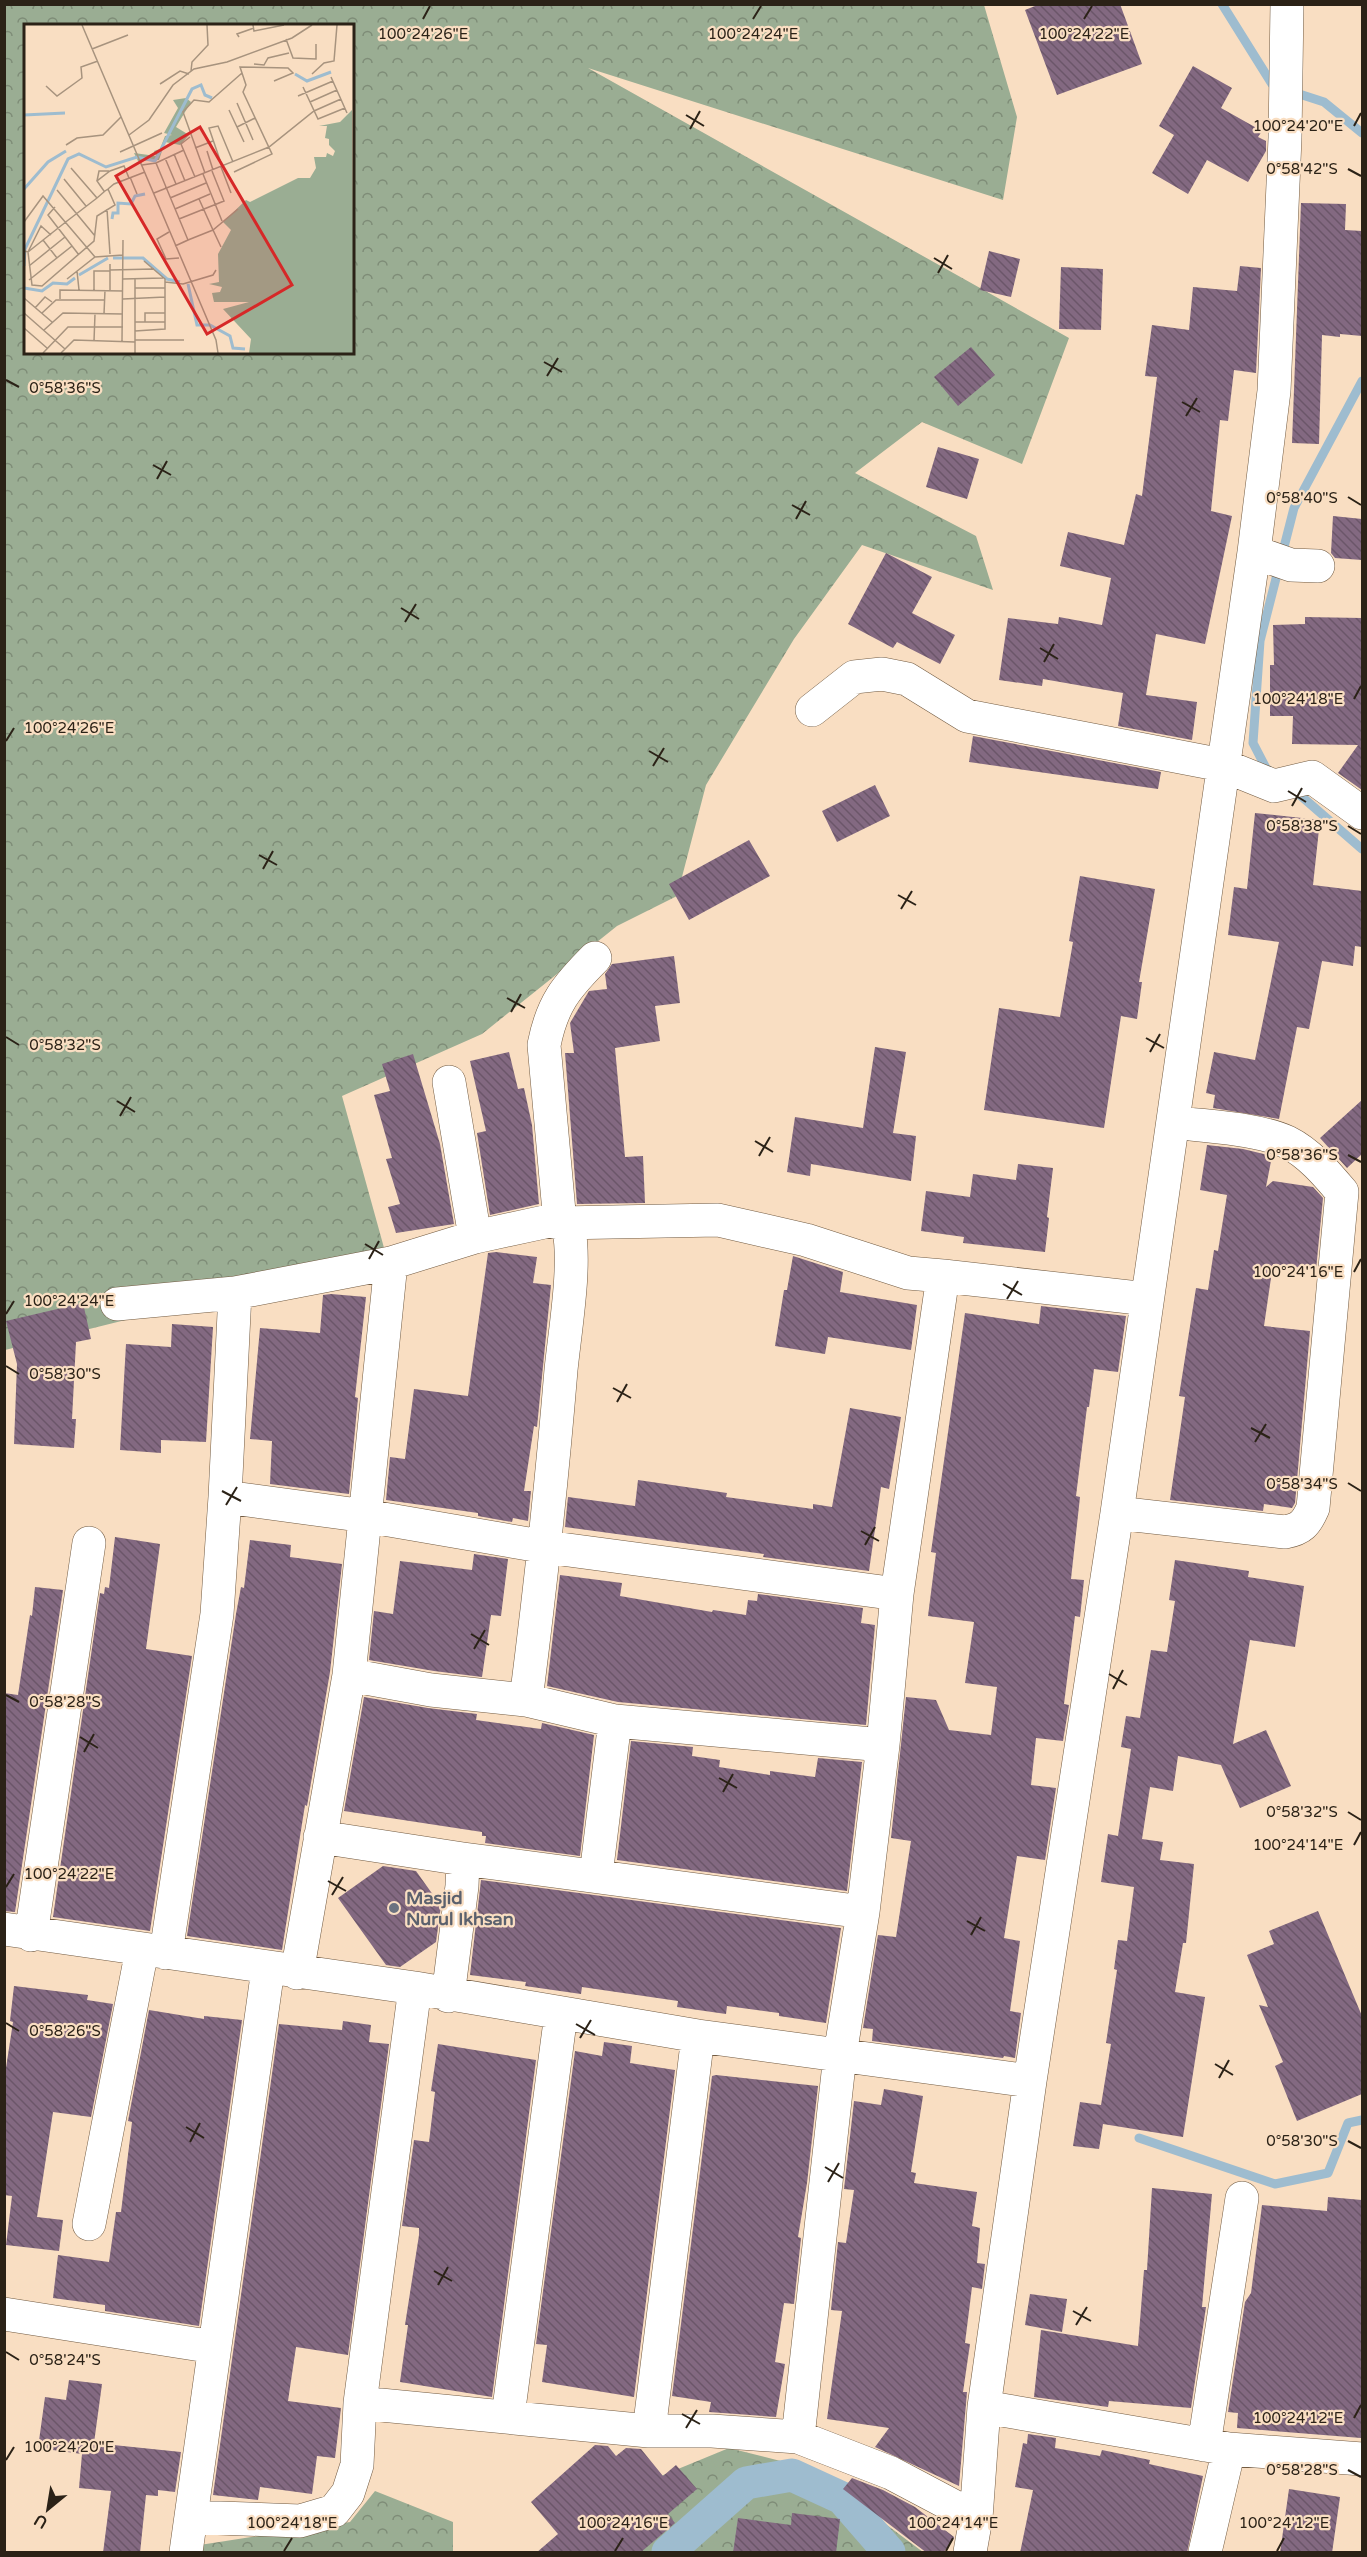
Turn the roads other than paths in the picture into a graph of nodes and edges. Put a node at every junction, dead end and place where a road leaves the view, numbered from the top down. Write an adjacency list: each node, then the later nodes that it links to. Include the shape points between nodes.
1 (1287, 4): 3 (street, via 1274,391 1283,560)
2 (812, 710): 3 (street, via 854,677 882,674 907,679 967,716)
3 (1222, 765): 4 (street, via 1274,786 1312,777); 7 (street)
4 (1362, 813)
5 (595, 958): 8 (street, via 562,996 549,1019 544,1045)
6 (449, 1082): 9 (street)
7 (1173, 1122): 13 (street); 16 (street, via 1287,1142 1313,1160 1342,1192 1313,1508 1300,1529 1285,1532)
8 (560, 1223): 9 (street, via 549,1221); 11 (street, via 718,1220 806,1240 908,1273); 19 (street, via 569,1230 571,1242)
9 (475, 1237): 10 (street)
10 (391, 1263): 12 (street); 17 (street)
11 (943, 1275): 13 (street); 20 (street)
12 (235, 1293): 14 (street); 15 (street)
13 (1147, 1299): 16 (street)
14 (117, 1304)
15 (225, 1497): 17 (street); 30 (street, via 217,1614)
16 (1118, 1513): 37 (street)
17 (366, 1516): 19 (street); 21 (street)
18 (89, 1543): 29 (street)
19 (546, 1547): 20 (street); 22 (street)
20 (897, 1594): 24 (street)
21 (349, 1675): 22 (street, via 431,1690); 25 (street)
22 (526, 1700): 23 (street)
23 (615, 1720): 24 (street); 27 (street)
24 (883, 1745): 28 (street)
25 (320, 1837): 26 (street); 31 (street)
26 (463, 1859): 27 (street); 33 (street)
27 (596, 1875): 28 (street)
28 (863, 1912): 36 (street)
29 (12, 1935): 30 (street)
30 (154, 1952): 31 (street); 39 (street)
31 (283, 1971): 32 (street); 41 (street)
32 (415, 1988): 33 (street); 42 (street)
33 (448, 1996): 34 (street)
34 (561, 2014): 35 (street); 44 (street)
35 (698, 2036): 36 (street); 45 (street)
36 (840, 2055): 37 (street); 46 (street)
37 (1030, 2081): 43 (street)
38 (1242, 2198): 47 (street)
39 (89, 2224)
40 (4, 2314): 41 (street)
41 (214, 2347): 49 (street)
42 (360, 2403): 44 (street); 49 (street, via 357,2465 348,2493 334,2511 300,2521)
43 (984, 2407): 47 (street); 50 (street)
44 (508, 2416): 45 (street)
45 (649, 2432): 46 (street, via 712,2431)
46 (798, 2437): 50 (street, via 891,2473)
47 (1216, 2447): 48 (street); 53 (street)
48 (1362, 2459)
49 (192, 2517): 51 (street)
50 (976, 2518): 52 (street)
51 (186, 2553)
52 (970, 2553)
53 (1205, 2553)

